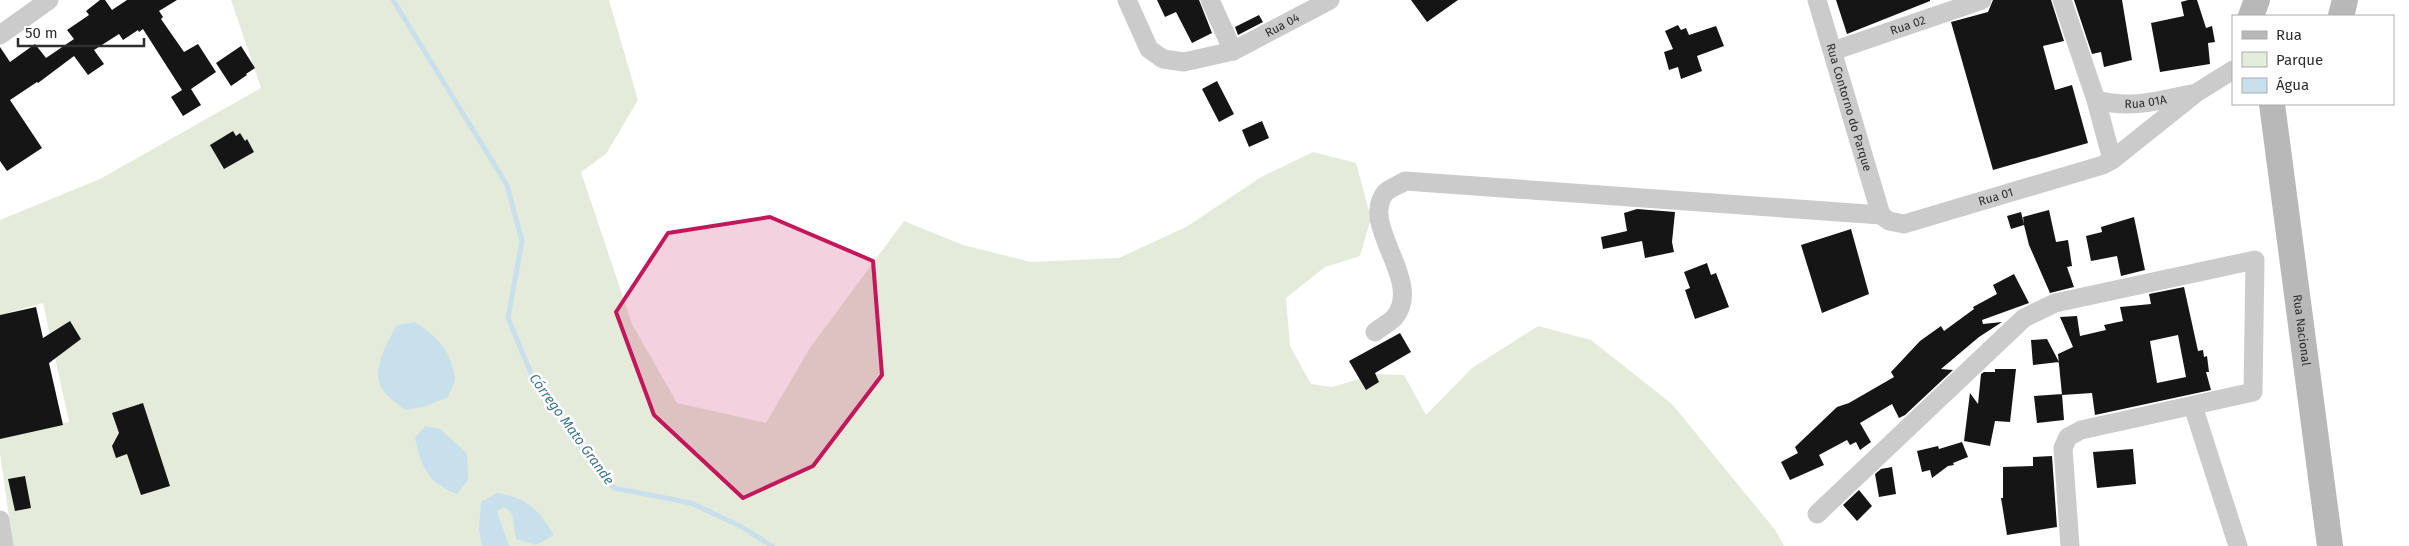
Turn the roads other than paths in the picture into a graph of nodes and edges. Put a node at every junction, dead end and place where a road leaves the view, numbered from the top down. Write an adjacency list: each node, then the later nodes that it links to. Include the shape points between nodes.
1 (49, 0): 10 (street)
2 (1127, 0): 11 (street, Rua 04, via 1149,49 1163,59 1184,62)
3 (1210, 0): 11 (street)
4 (1330, 0): 11 (street, Rua 04)
5 (1817, 0): 12 (street, Rua Contorno do Parque)
6 (1982, 0): 12 (street, Rua 02)
7 (2062, 0): 15 (street)
8 (2344, 0): 9 (street)
9 (2341, 15)
10 (0, 35)
11 (1233, 51)
12 (1833, 51): 18 (street, Rua Contorno do Parque)
13 (2232, 71): 14 (street, Rua 01)
14 (2196, 92): 15 (street, Rua 01A, via 2147,104 2127,105); 17 (street, Rua 01)
15 (2096, 100): 17 (street)
16 (2274, 107): 26 (street, Rua Nacional)
17 (2112, 160): 18 (street, Rua 01, via 1904,224)
18 (1881, 215): 19 (street, Rua 01, via 1405,181 1386,192 1380,201 1379,218 1401,280 1401,302 1394,318)
19 (1375, 332)
20 (2193, 406): 21 (street, via 2253,392 2255,260 2054,303 2024,318); 24 (street, via 2081,430 2068,437 2064,448); 25 (street)
21 (1817, 514)
22 (0, 520): 23 (street)
23 (4, 546)
24 (2070, 546)
25 (2238, 546)
26 (2330, 546)

